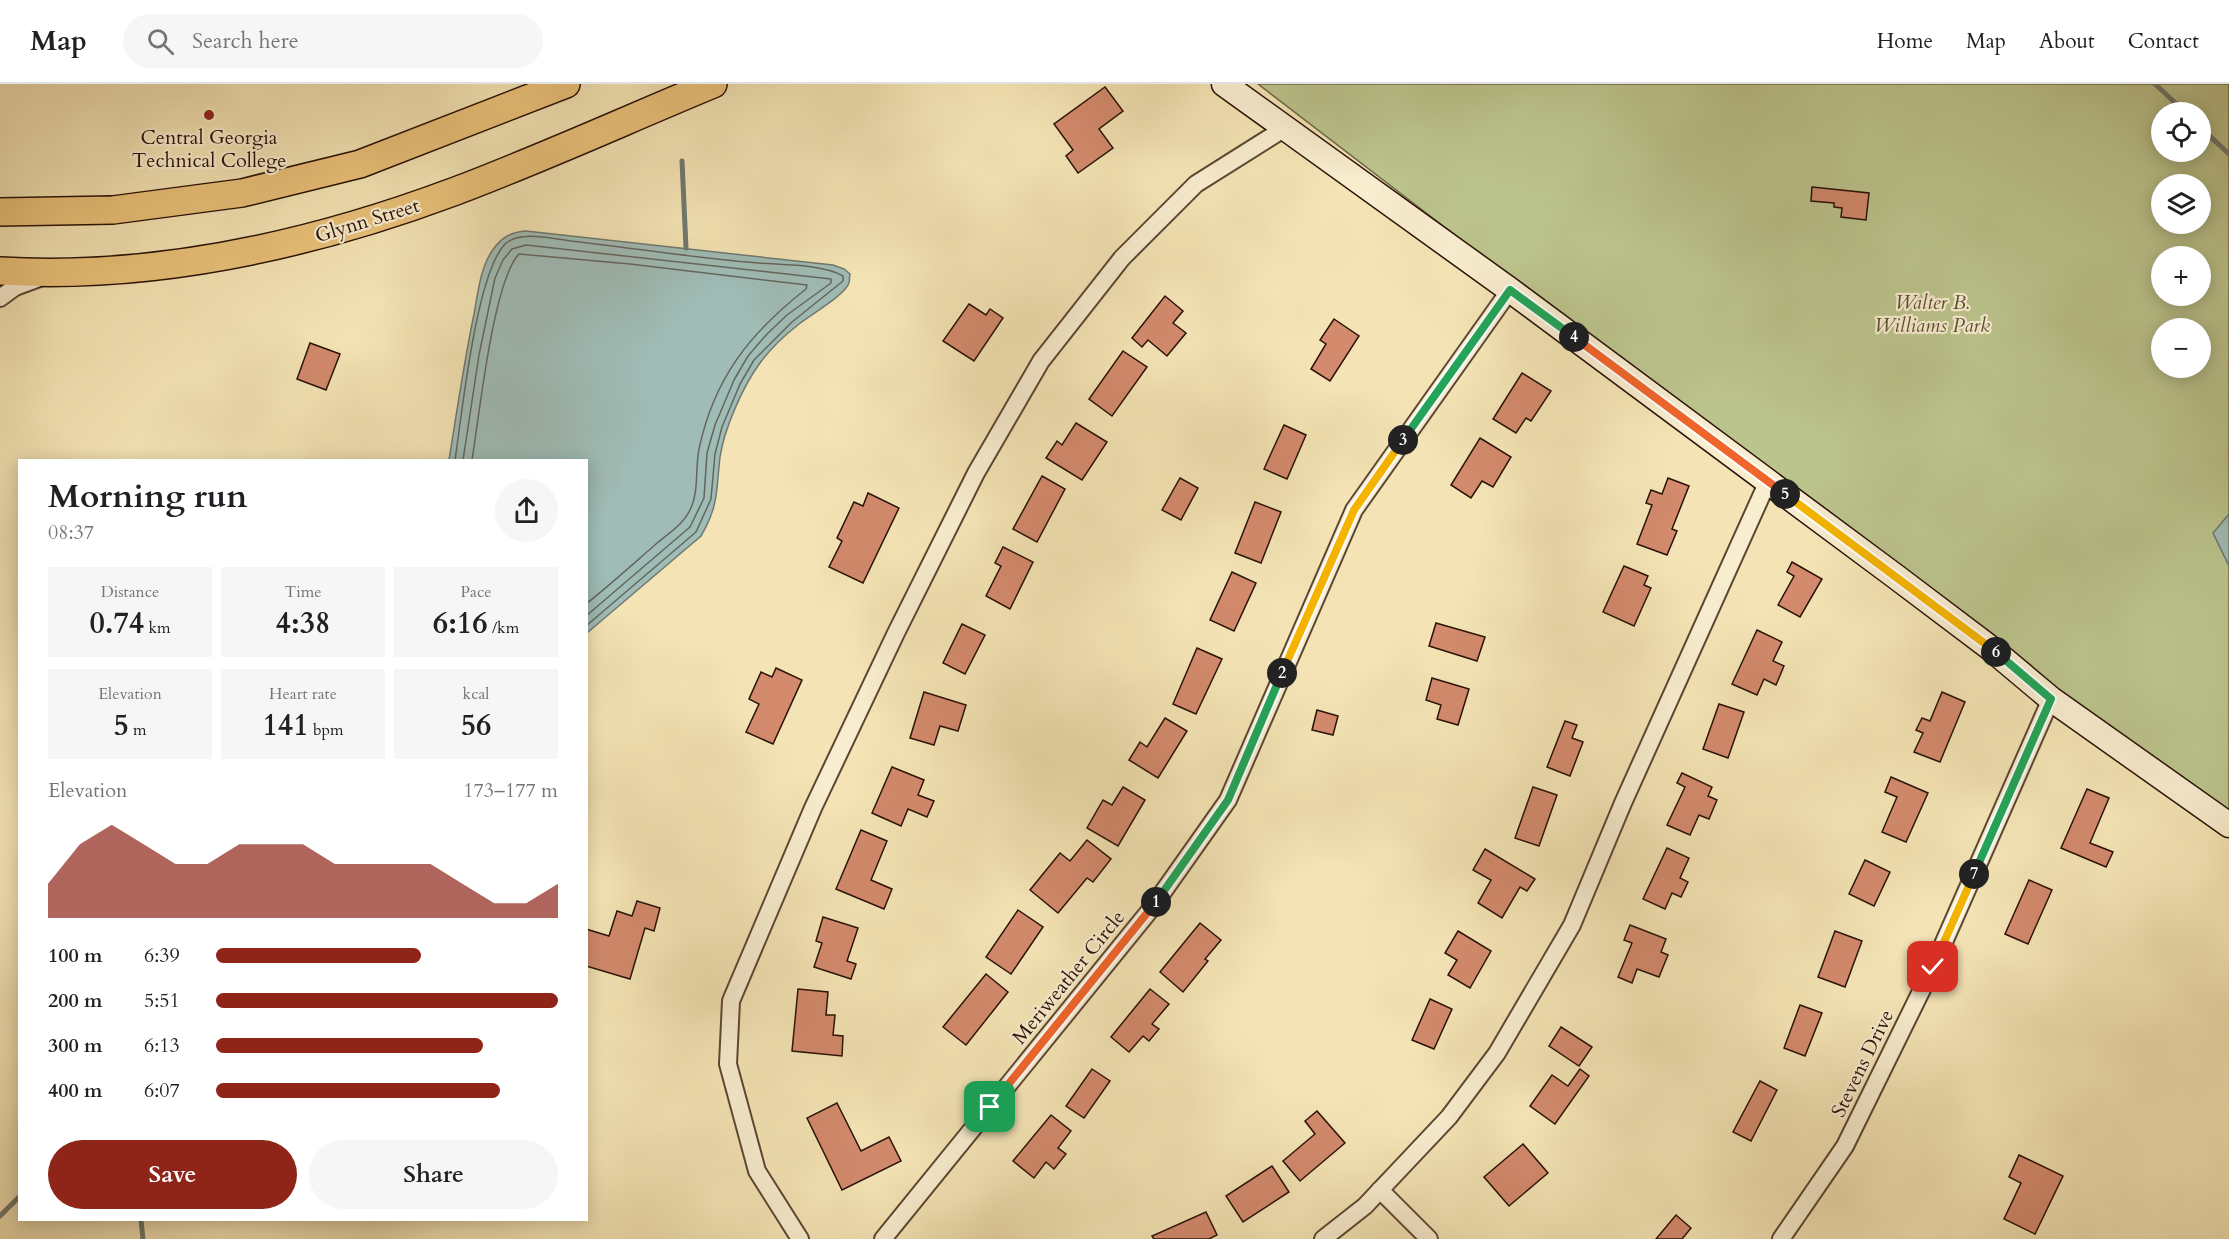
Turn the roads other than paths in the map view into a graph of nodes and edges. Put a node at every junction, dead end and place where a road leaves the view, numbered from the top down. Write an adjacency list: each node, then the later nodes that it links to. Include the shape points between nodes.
1 (566, 84): 5 (main road, via 360,164 242,194 113,210)
2 (713, 84): 7 (main road, Glynn Street, via 452,192 328,233 194,262)
3 (1224, 84): 4 (main road)
4 (1285, 128): 8 (main road); 14 (street, via 1196,184 1122,258 1041,362 971,484 799,839 731,1001 728,1064 757,1171)
5 (0, 213)
6 (0, 270): 7 (main road, Glynn Street)
7 (56, 272): 9 (street, via 15,287)
8 (1510, 290): 10 (main road); 15 (street, Meriweather Circle, via 1354,510 1228,800 1150,909)
9 (0, 298)
10 (1768, 481): 11 (main road, via 1989,647); 13 (street, via 1623,802 1572,925 1497,1053 1449,1117)
11 (2051, 699): 12 (main road); 18 (street, Stevens Drive, via 1933,967 1845,1146)
12 (2229, 825)
13 (1380, 1190): 16 (street); 17 (street)
14 (800, 1239)
15 (883, 1239)
16 (1323, 1239)
17 (1429, 1239)
18 (1781, 1239)

